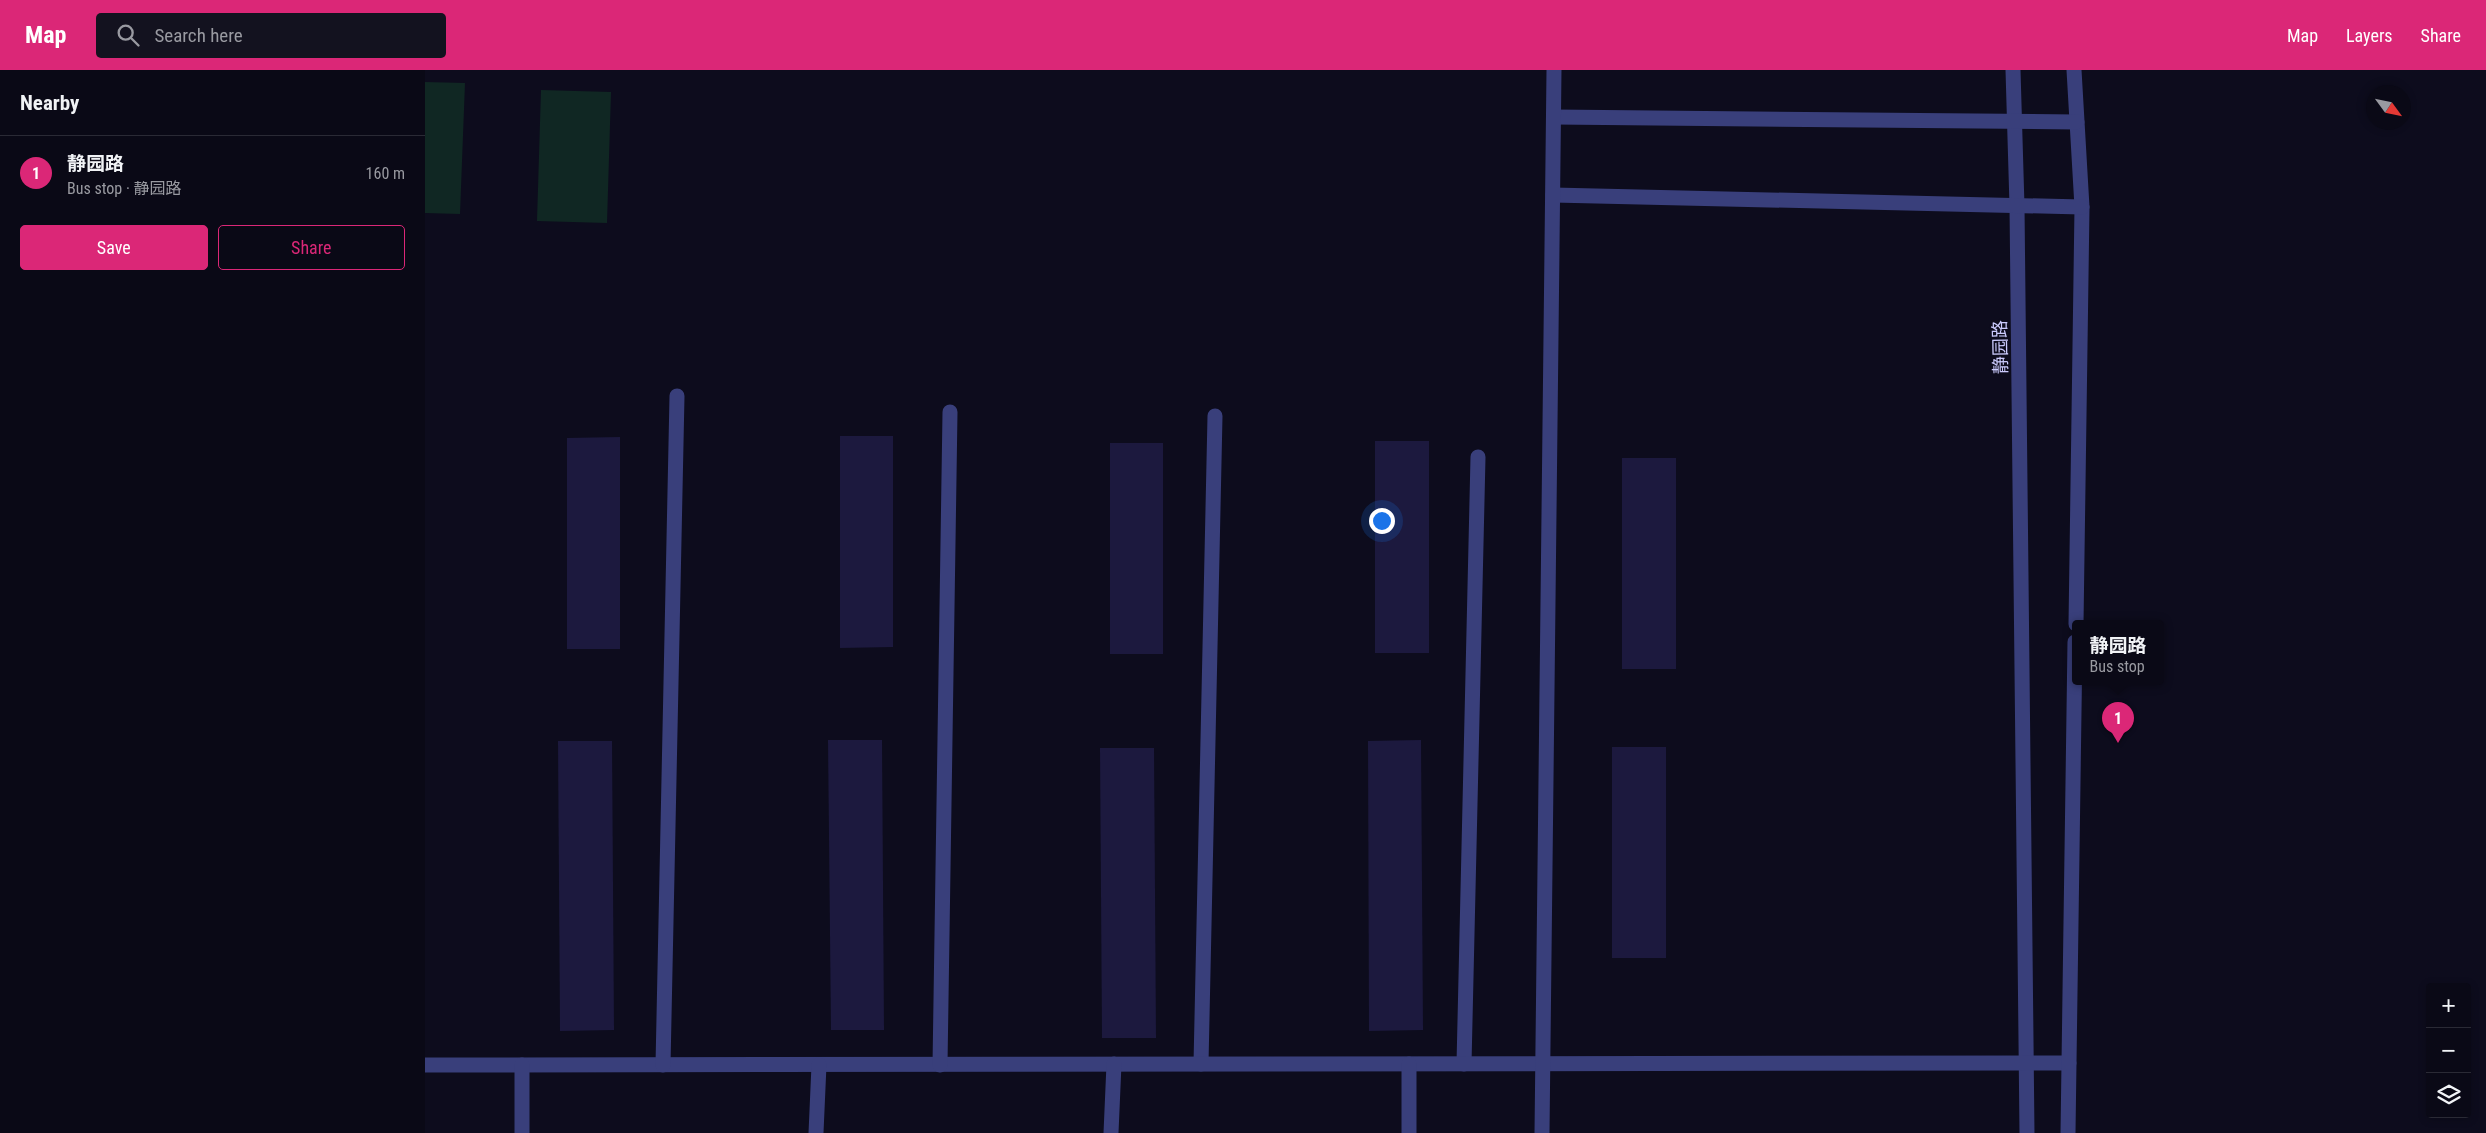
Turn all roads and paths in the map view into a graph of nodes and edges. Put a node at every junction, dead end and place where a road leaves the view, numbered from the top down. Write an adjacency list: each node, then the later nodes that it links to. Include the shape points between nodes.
1 (1554, 70): 4 (street)
2 (2013, 70): 5 (street, 静园路)
3 (2075, 70): 6 (street)
4 (1554, 116): 5 (street); 7 (street)
5 (2015, 121): 6 (street); 8 (street, 静园路)
6 (2077, 122): 9 (street)
7 (1553, 196): 8 (street); 23 (street)
8 (2017, 206): 9 (street); 17 (street, 静园路)
9 (2083, 207): 14 (street)
10 (677, 396): 26 (street)
11 (950, 412): 18 (street)
12 (1215, 416): 20 (street)
13 (1478, 457): 22 (street)
14 (2076, 620)
15 (2074, 685): 16 (street)
16 (2069, 1062): 17 (street); 34 (street)
17 (2026, 1063): 23 (street); 33 (street, 静园路)
18 (941, 1064): 19 (street); 27 (street)
19 (1113, 1064): 20 (street); 30 (street)
20 (1201, 1064): 21 (street)
21 (1409, 1064): 22 (street); 31 (street)
22 (1464, 1064): 23 (street)
23 (1543, 1064): 32 (street)
24 (425, 1065): 25 (street)
25 (522, 1065): 26 (street); 28 (street)
26 (663, 1065): 27 (street)
27 (819, 1065): 29 (street)
28 (522, 1133)
29 (816, 1133)
30 (1111, 1133)
31 (1409, 1133)
32 (1542, 1133)
33 (2027, 1133)
34 (2068, 1133)

